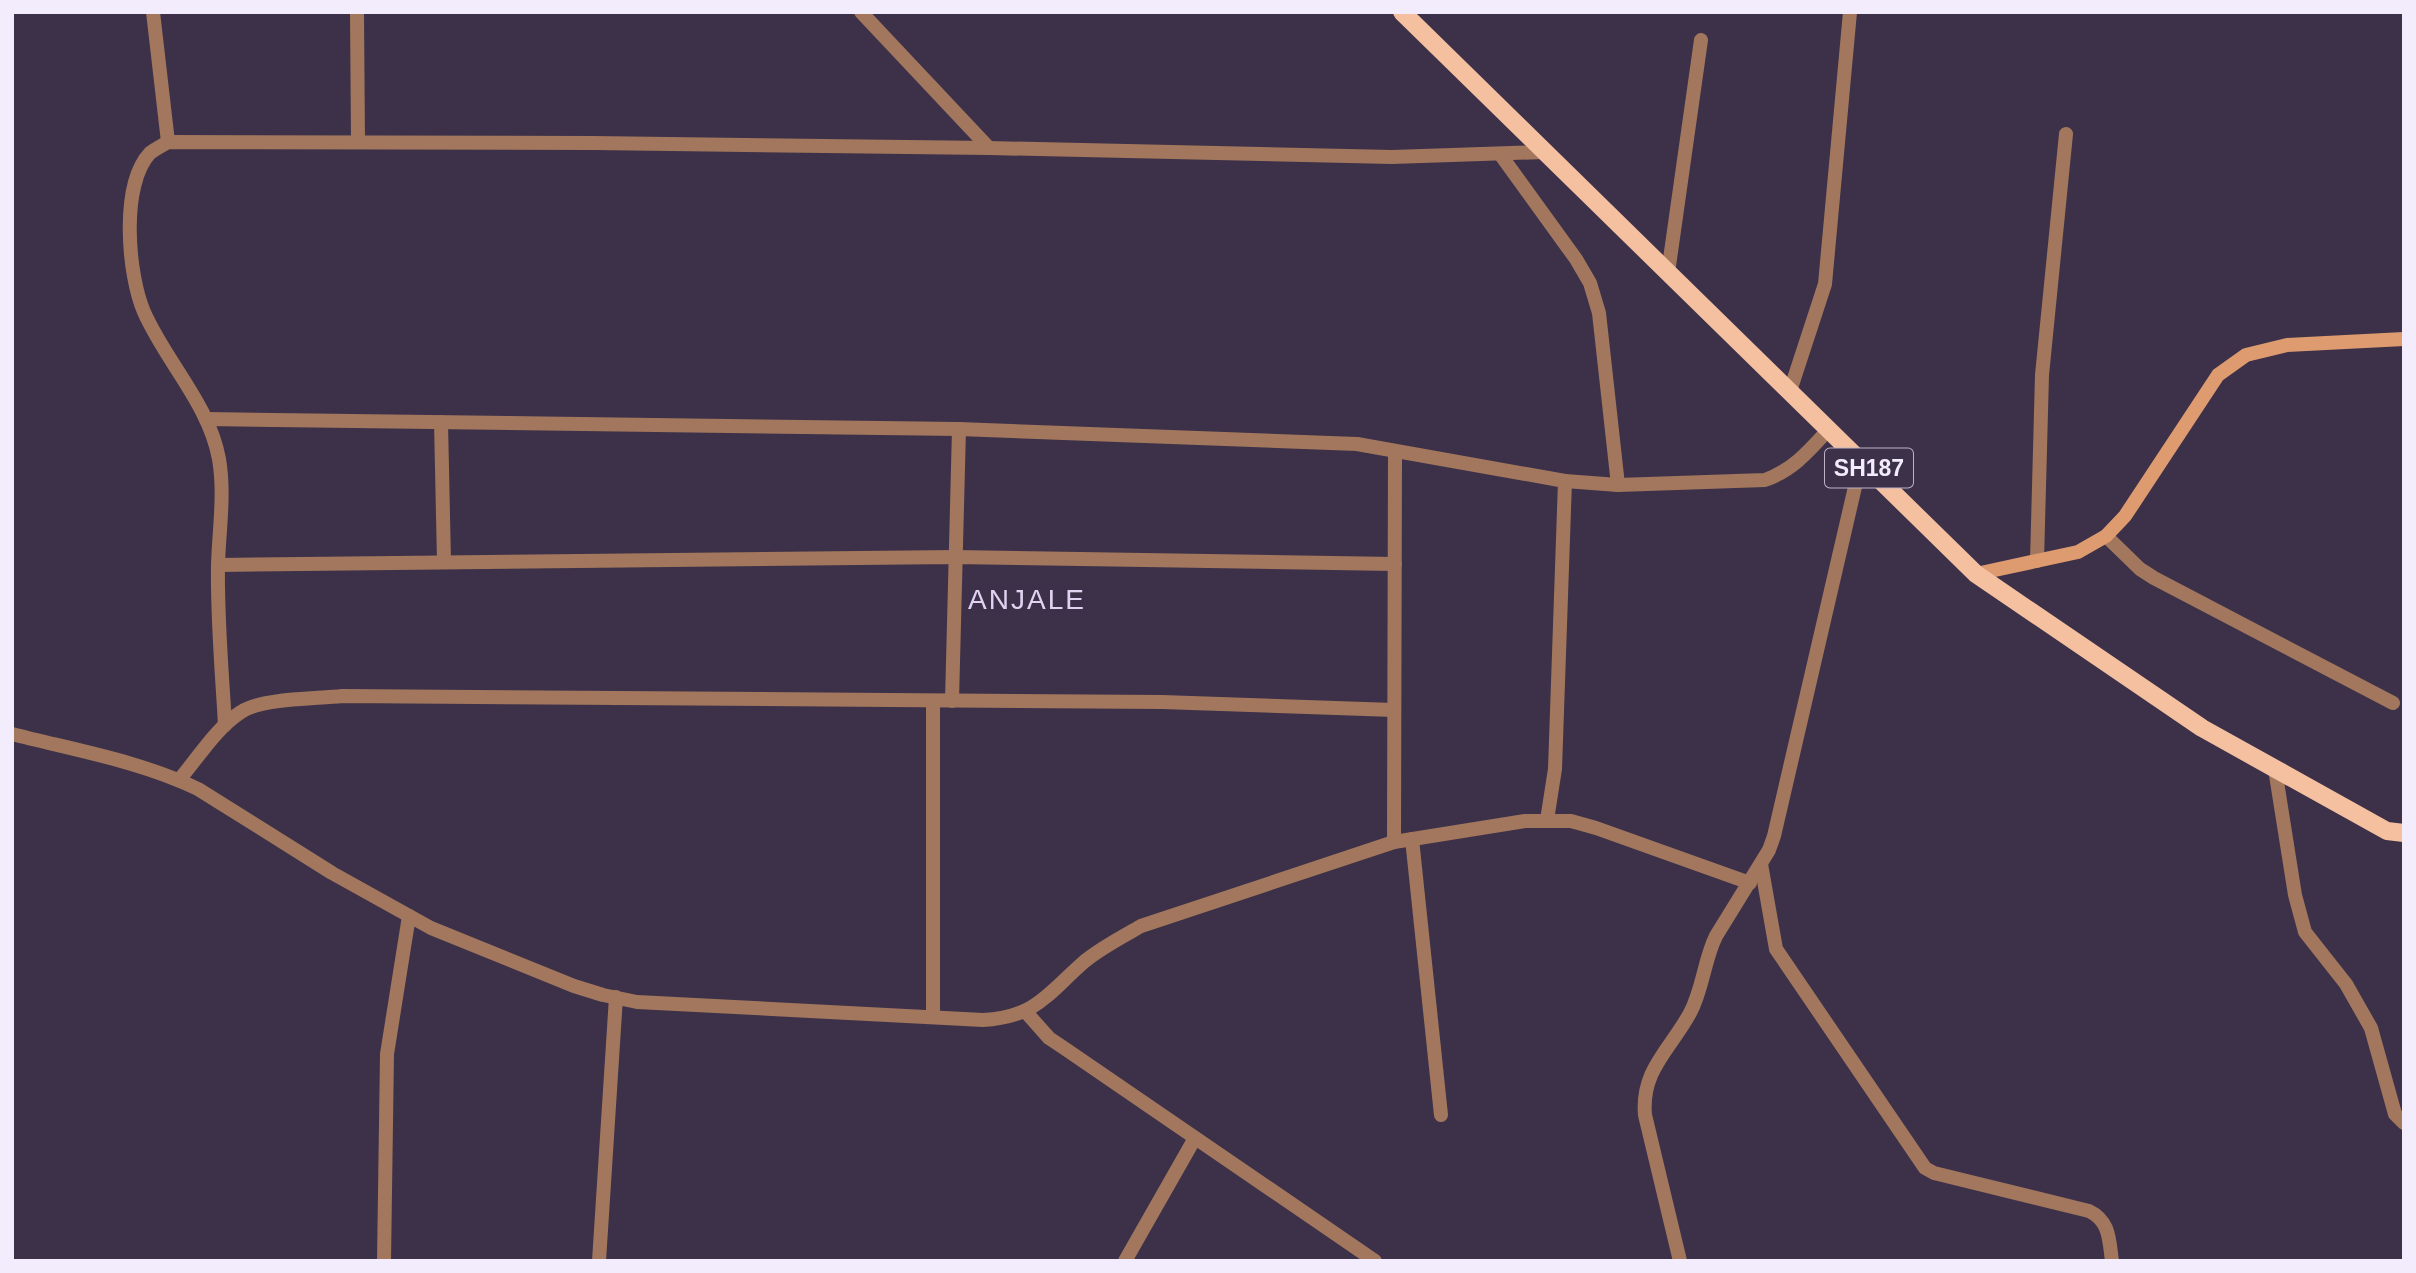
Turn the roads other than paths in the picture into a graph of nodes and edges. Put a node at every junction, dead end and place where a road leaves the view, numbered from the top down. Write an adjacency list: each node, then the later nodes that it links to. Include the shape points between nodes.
1 (153, 12): 8 (street)
2 (357, 12): 9 (street)
3 (861, 12): 10 (street)
4 (1402, 12): 11 (main road, SH187)
5 (1850, 12): 15 (street, via 1825,284)
6 (1701, 40): 13 (street)
7 (2066, 134): 26 (street, via 2042,375)
8 (168, 142): 9 (street); 16 (street, via 150,153 130,197 138,293)
9 (358, 142): 10 (street)
10 (989, 148): 12 (street, via 1392,158)
11 (1545, 152): 12 (street); 13 (main road, SH187)
12 (1500, 154): 23 (street, via 1590,283 1599,313)
13 (1668, 273): 15 (main road, SH187)
14 (2404, 339): 24 (main road, via 2287,345 2246,355 2218,375 2125,516)
15 (1790, 391): 19 (main road, SH187)
16 (206, 419): 17 (street); 29 (street, via 222,479)
17 (441, 422): 18 (street); 27 (street)
18 (959, 429): 20 (street, via 1357,444); 25 (street)
19 (1829, 429): 21 (main road, SH187); 23 (street, via 1797,464 1766,480)
20 (1395, 452): 22 (street); 28 (street)
21 (1861, 461): 30 (main road, SH187); 43 (street, via 1774,836)
22 (1565, 481): 23 (street); 39 (street, via 1555,769)
23 (1618, 485)
24 (2106, 536): 26 (main road, via 2078,552); 33 (street, via 2154,578)
25 (954, 557): 27 (street); 28 (street); 32 (street)
26 (2037, 561): 30 (main road)
27 (444, 562): 29 (street)
28 (1395, 564): 34 (street)
29 (218, 565): 35 (street)
30 (1976, 574): 37 (main road, SH187, via 2202,728)
31 (933, 701): 32 (street); 35 (street, via 342,696 262,704); 48 (street)
32 (952, 701): 34 (street)
33 (2393, 703)
34 (1394, 710): 42 (street)
35 (225, 725): 38 (street)
36 (12, 734): 38 (street)
37 (2275, 769): 40 (main road, SH187, via 2387,831); 50 (street, via 2305,932 2346,984 2371,1028 2395,1114)
38 (179, 780): 45 (street)
39 (1547, 820): 41 (street); 44 (street, via 1596,828)
40 (2404, 833)
41 (1412, 839): 42 (street); 49 (street)
42 (1394, 842): 47 (street, via 1141,926 1111,942)
43 (1761, 864): 44 (street); 57 (street, via 1773,938 1782,959 1925,1167 2089,1210 2105,1222)
44 (1750, 883): 56 (street, via 1709,951 1690,1012 1653,1068 1645,1091 1646,1115)
45 (409, 916): 46 (street, via 574,986); 52 (street, via 387,1054)
46 (616, 997): 48 (street, via 637,1002); 53 (street)
47 (1026, 1011): 48 (street, via 983,1020); 51 (street, via 1049,1038)
48 (933, 1017)
49 (1441, 1115)
50 (2404, 1123)
51 (1195, 1138): 54 (street); 55 (street)
52 (384, 1261)
53 (599, 1261)
54 (1125, 1261)
55 (1375, 1261)
56 (1681, 1261)
57 (2112, 1261)

